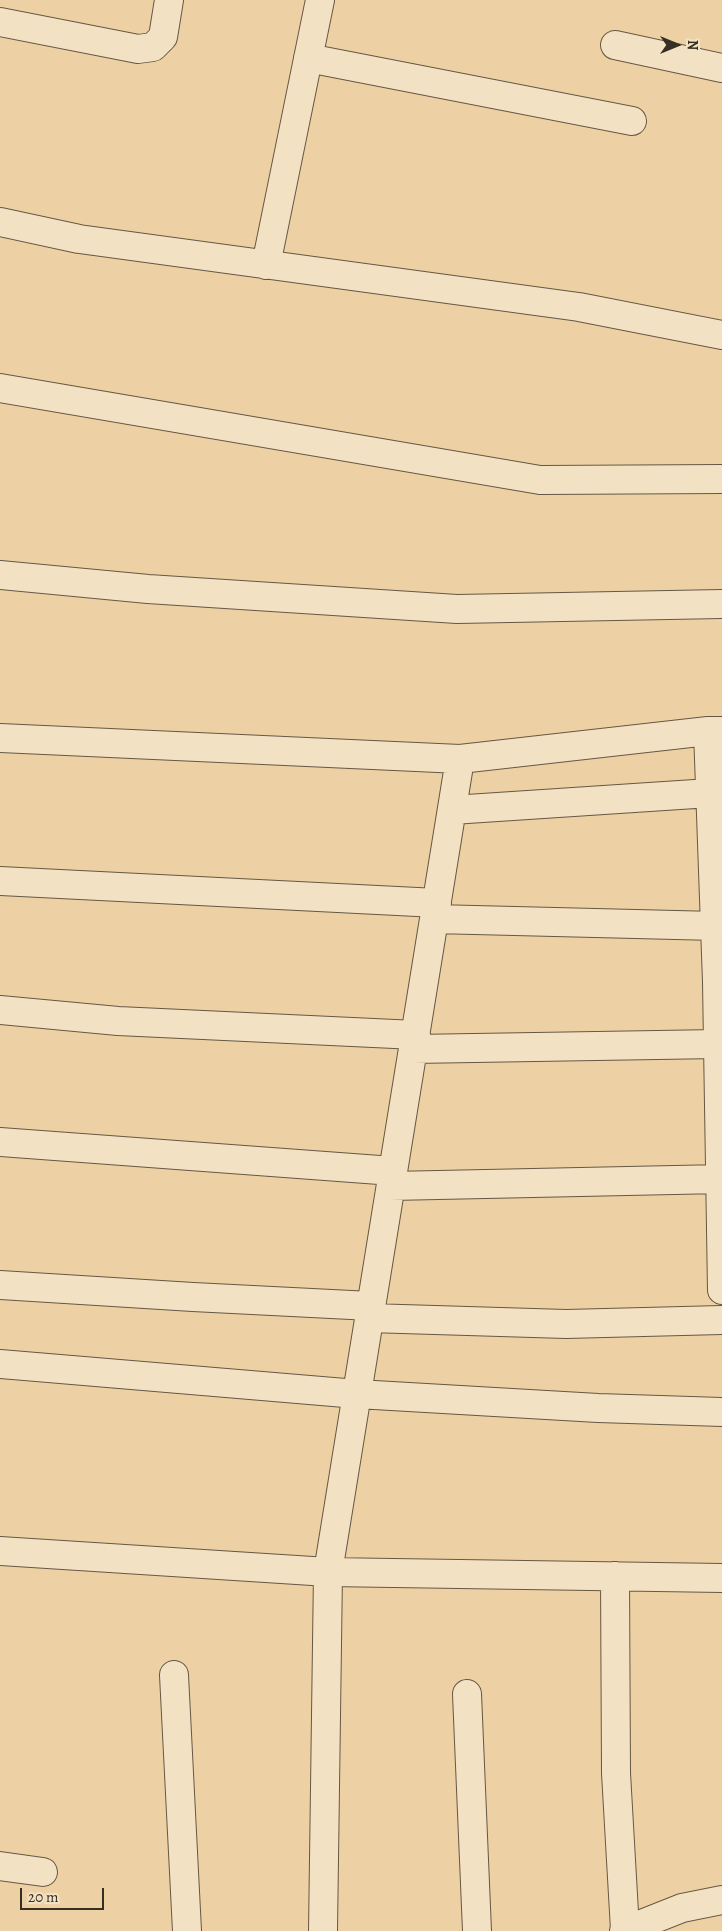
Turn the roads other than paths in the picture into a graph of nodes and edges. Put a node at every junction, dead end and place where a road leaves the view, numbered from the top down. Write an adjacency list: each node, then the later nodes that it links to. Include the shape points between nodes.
1 (169, 0): 3 (street, via 163,37 153,47 138,49)
2 (320, 0): 5 (street)
3 (0, 22)
4 (615, 45): 6 (street)
5 (308, 58): 7 (street); 9 (street)
6 (722, 68)
7 (632, 121)
8 (0, 222): 9 (street, via 79,239)
9 (266, 265): 10 (street, via 580,308)
10 (722, 335)
11 (0, 388): 12 (street, via 540,480)
12 (722, 479)
13 (0, 575): 14 (street, via 148,589 458,609)
14 (722, 604)
15 (715, 731): 17 (street); 18 (street)
16 (0, 738): 17 (street)
17 (460, 759): 19 (street)
18 (710, 793): 19 (street); 20 (street)
19 (452, 810): 22 (street)
20 (717, 845): 23 (street)
21 (0, 881): 22 (street)
22 (436, 911): 23 (street); 26 (street)
23 (716, 926): 24 (street)
24 (719, 964): 27 (street)
25 (0, 1010): 26 (street)
26 (414, 1042): 27 (street); 30 (street)
27 (718, 1044): 28 (street)
28 (721, 1104): 31 (street)
29 (0, 1142): 30 (street)
30 (392, 1179): 31 (street); 34 (street)
31 (721, 1179): 33 (street)
32 (0, 1285): 34 (street)
33 (722, 1290)
34 (370, 1312): 35 (street, via 566,1324); 37 (street)
35 (722, 1320)
36 (0, 1364): 37 (street)
37 (357, 1394): 38 (street); 40 (street)
38 (722, 1412)
39 (0, 1550): 40 (street)
40 (328, 1572): 41 (street); 49 (street)
41 (615, 1576): 42 (street); 51 (street, via 616,1773)
42 (722, 1578)
43 (174, 1675): 48 (street)
44 (467, 1694): 50 (street)
45 (0, 1866): 46 (street)
46 (43, 1872)
47 (722, 1900): 51 (street, via 682,1908)
48 (187, 1931)
49 (323, 1931)
50 (477, 1931)
51 (624, 1931)

